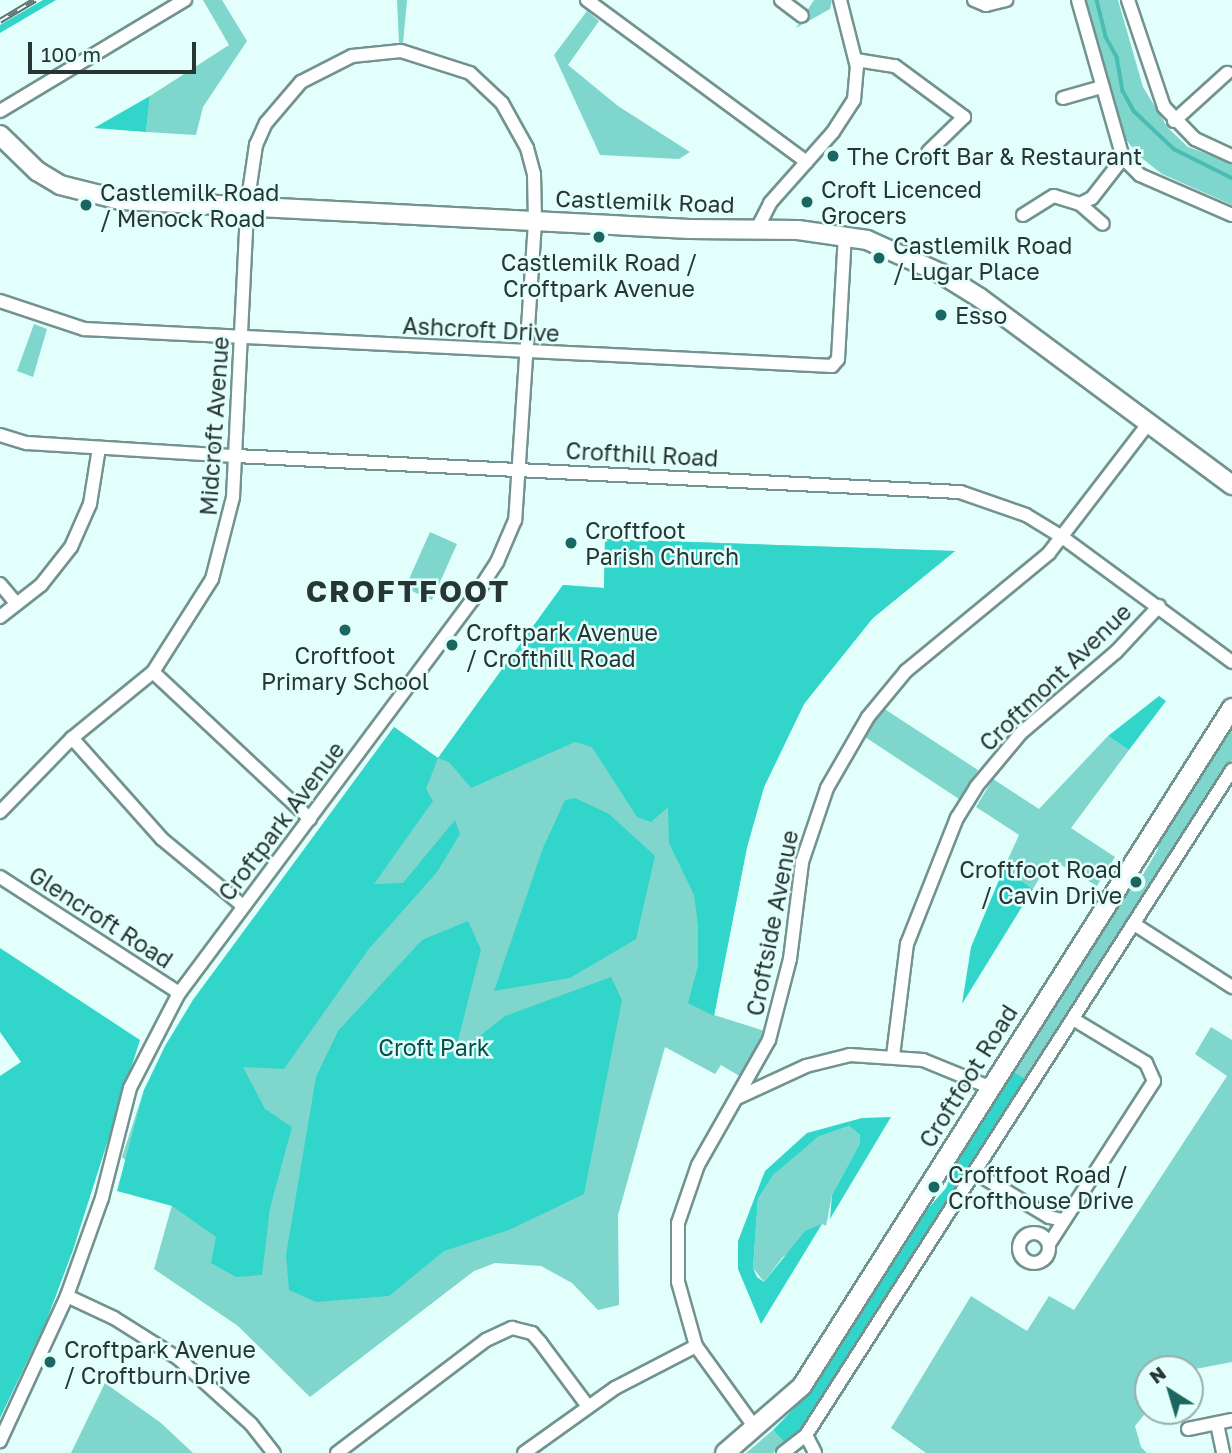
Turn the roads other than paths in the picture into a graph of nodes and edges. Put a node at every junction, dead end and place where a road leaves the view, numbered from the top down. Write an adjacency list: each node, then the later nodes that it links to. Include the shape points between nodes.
1 (185, 0): 14 (street)
2 (587, 0): 20 (street)
3 (781, 0): 9 (street)
4 (839, 0): 10 (street)
5 (974, 0): 6 (street, via 986,5)
6 (1006, 0)
7 (1078, 0): 12 (street)
8 (1128, 0): 15 (street, via 1151,81)
9 (802, 16)
10 (856, 60): 17 (street, via 895,66 964,117); 20 (street, via 854,100)
11 (1227, 70): 15 (street)
12 (1102, 87): 13 (street); 19 (street)
13 (1063, 98)
14 (0, 111)
15 (1174, 121): 18 (street, via 1195,139)
16 (0, 135): 22 (street, Castlemilk Road, via 37,171 80,192 120,200)
17 (928, 152)
18 (1232, 156)
19 (1123, 158): 21 (street, via 1092,198); 24 (street, via 1140,175)
20 (807, 162): 27 (street, via 770,204)
21 (1080, 204): 23 (street, via 1054,196); 26 (street)
22 (247, 206): 25 (street, Castlemilk Road); 25 (street, Midcroft Avenue, via 256,145 279,104 301,82 352,57 401,51 470,73 502,103 527,148 534,174); 30 (street, Midcroft Avenue)
23 (1023, 215)
24 (1232, 215)
25 (535, 222): 27 (street, Castlemilk Road); 31 (street, Croftpark Avenue)
26 (1103, 224)
27 (757, 229): 28 (street, Castlemilk Road)
28 (845, 235): 31 (street, Ashcroft Drive, via 838,359 832,366); 32 (street, Castlemilk Road, via 901,253 940,273)
29 (0, 301): 30 (street, Ashcroft Drive, via 84,329)
30 (242, 337): 31 (street, Ashcroft Drive); 35 (street, Midcroft Avenue)
31 (528, 352): 36 (street, Croftpark Avenue)
32 (1148, 424): 37 (street, Castlemilk Road); 38 (street, Croftside Avenue)
33 (0, 435): 34 (street, Crofthill Road, via 27,443)
34 (99, 448): 35 (street, Crofthill Road); 40 (street, via 81,529 41,585)
35 (236, 456): 36 (street, Crofthill Road); 44 (street, Midcroft Avenue, via 228,528 212,579)
36 (522, 470): 38 (street, Crofthill Road, via 939,489 1000,504); 49 (street, Croftpark Avenue, via 515,520 496,562)
37 (1232, 485)
38 (1062, 537): 41 (street, Crofthill Road); 58 (street, Croftside Avenue, via 1017,581 966,617 906,671 845,754 827,788 802,862 782,998 769,1040)
39 (0, 584): 40 (street)
40 (16, 603): 42 (street)
41 (1159, 606): 43 (street, Crofthill Road); 56 (street, Croftmont Avenue, via 1116,652 1021,733 957,818 907,944)
42 (0, 617)
43 (1232, 662)
44 (153, 672): 46 (street, Midcroft Avenue); 49 (street)
45 (1232, 708): 57 (street, Croftfoot Road)
46 (72, 737): 48 (street, Midcroft Avenue); 51 (street, via 162,839)
47 (1232, 770): 52 (street)
48 (0, 813)
49 (310, 819): 51 (street, Croftpark Avenue)
50 (0, 877): 54 (street, Glencroft Road)
51 (243, 906): 54 (street, Croftpark Avenue)
52 (1134, 924): 53 (street); 55 (street)
53 (1232, 987)
54 (179, 993): 62 (street, Croftpark Avenue, via 130,1088 102,1198)
55 (1073, 1019): 59 (street); 60 (street, via 1146,1063 1154,1081 1071,1214)
56 (893, 1056): 57 (street, via 950,1068); 58 (street, via 829,1059)
57 (989, 1087): 67 (street, Croftfoot Road, via 802,1386)
58 (739, 1097): 63 (street, Croftside Avenue, via 698,1165 678,1223 678,1282)
59 (976, 1173): 60 (street, via 1049,1217); 69 (street)
60 (1062, 1220): 61 (street)
61 (1049, 1244)
62 (67, 1296): 70 (street, Croftpark Avenue); 71 (street, via 114,1318 179,1360 251,1424)
63 (696, 1346): 64 (street); 67 (street, Croftside Avenue)
64 (587, 1405): 72 (street, via 540,1342 532,1334 512,1328 486,1340); 73 (street)
65 (1232, 1420): 66 (street)
66 (1217, 1424): 68 (street); 77 (street)
67 (756, 1429): 74 (street, Croftfoot Road)
68 (1188, 1429)
69 (806, 1435): 75 (street); 76 (street)
70 (0, 1441)
71 (274, 1453)
72 (337, 1453)
73 (524, 1453)
74 (725, 1453)
75 (783, 1453)
76 (815, 1453)
77 (1223, 1453)

